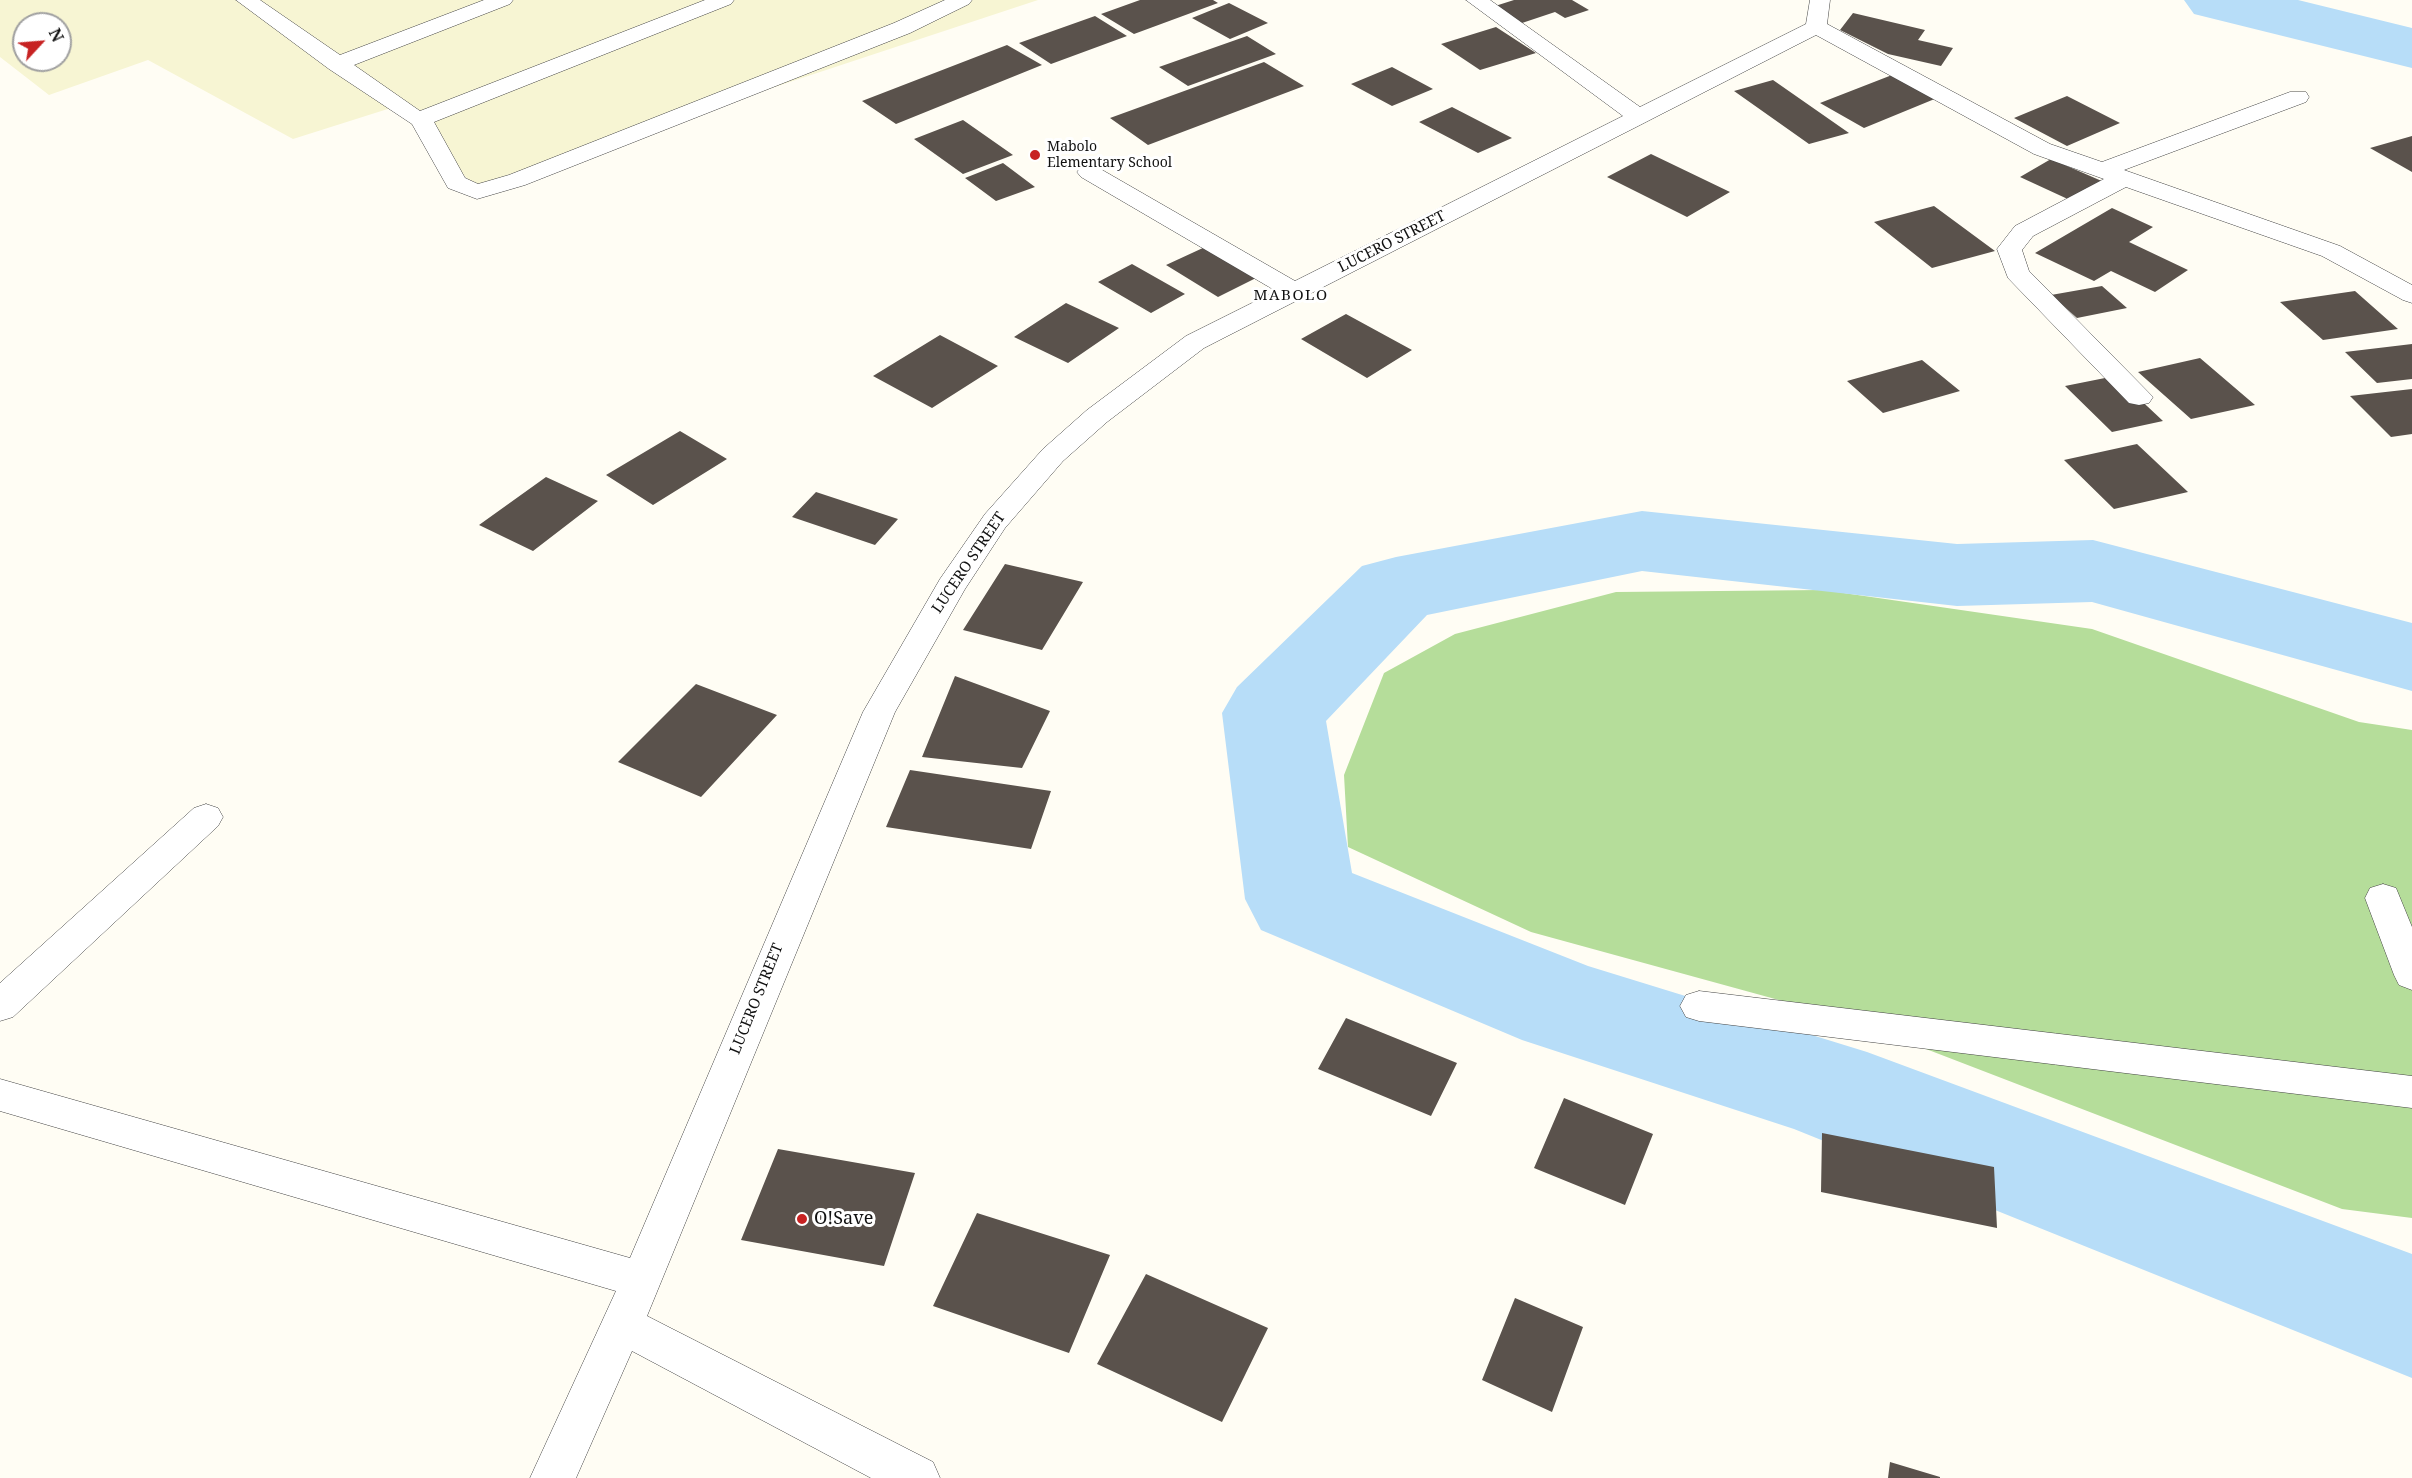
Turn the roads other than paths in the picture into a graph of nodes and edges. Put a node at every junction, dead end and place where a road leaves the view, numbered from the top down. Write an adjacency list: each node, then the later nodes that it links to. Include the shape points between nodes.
1 (283, 0): 6 (street)
2 (504, 0): 8 (street)
3 (724, 0): 11 (street)
4 (962, 0): 11 (street, via 902,28 477,192 456,183)
5 (1476, 0): 10 (street)
6 (252, 4): 8 (street)
7 (1818, 14): 10 (street, LUCERO STREET); 13 (street, via 2042,149)
8 (337, 64): 11 (street)
9 (2298, 96): 13 (street)
10 (1639, 117): 14 (street, LUCERO STREET)
11 (421, 119)
12 (1089, 172): 14 (street)
13 (2116, 173): 15 (street, via 2331,251); 16 (street, via 2024,231 2009,249 2018,273)
14 (1294, 291): 24 (street, LUCERO STREET, via 1195,342 1096,416 1053,455 995,521 951,586 879,712)
15 (2411, 293)
16 (2139, 397)
17 (206, 817): 20 (street)
18 (2383, 898): 19 (street)
19 (2412, 975)
20 (0, 1006)
21 (1699, 1006): 22 (street)
22 (2412, 1092)
23 (6, 1106): 24 (street)
24 (642, 1280): 25 (street, LUCERO STREET)
25 (621, 1324): 26 (street, LUCERO STREET); 27 (street)
26 (553, 1478)
27 (917, 1478)

